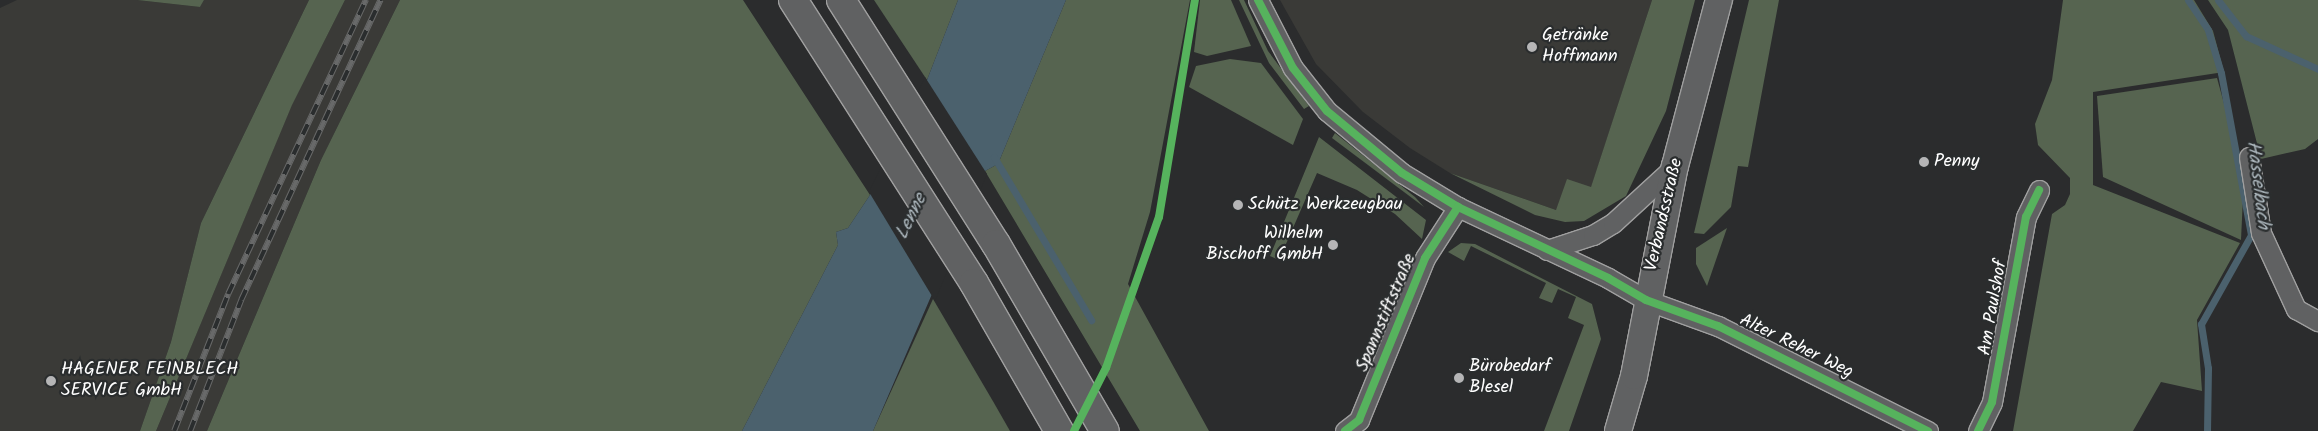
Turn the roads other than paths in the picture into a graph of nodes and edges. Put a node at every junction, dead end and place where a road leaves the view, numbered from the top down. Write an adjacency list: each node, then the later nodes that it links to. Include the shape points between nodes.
1 (793, 0): 12 (highway)
2 (841, 0): 13 (highway, via 996,244)
3 (1258, 0): 8 (street, via 1293,68 1327,111 1402,173)
4 (1719, 0): 6 (main road, Verbandsstraße)
5 (2249, 156): 11 (street, via 2261,233 2296,309)
6 (1675, 166): 9 (street, via 1613,223 1593,235); 10 (main road, Verbandsstraße)
7 (2039, 190): 19 (street, Am Paulshof, via 2026,217 1992,402)
8 (1458, 207): 9 (street); 16 (street, Spannstiftstraße, via 1425,258 1359,420)
9 (1547, 250): 10 (street)
10 (1646, 300): 17 (main road, Verbandsstraße, via 1634,376); 18 (street, Alter Reher Weg, via 1718,326)
11 (2318, 321)
12 (1035, 388): 14 (highway); 15 (highway)
13 (1100, 423)
14 (1049, 431)
15 (1059, 431)
16 (1345, 431)
17 (1618, 431)
18 (1928, 431)
19 (1978, 431)

